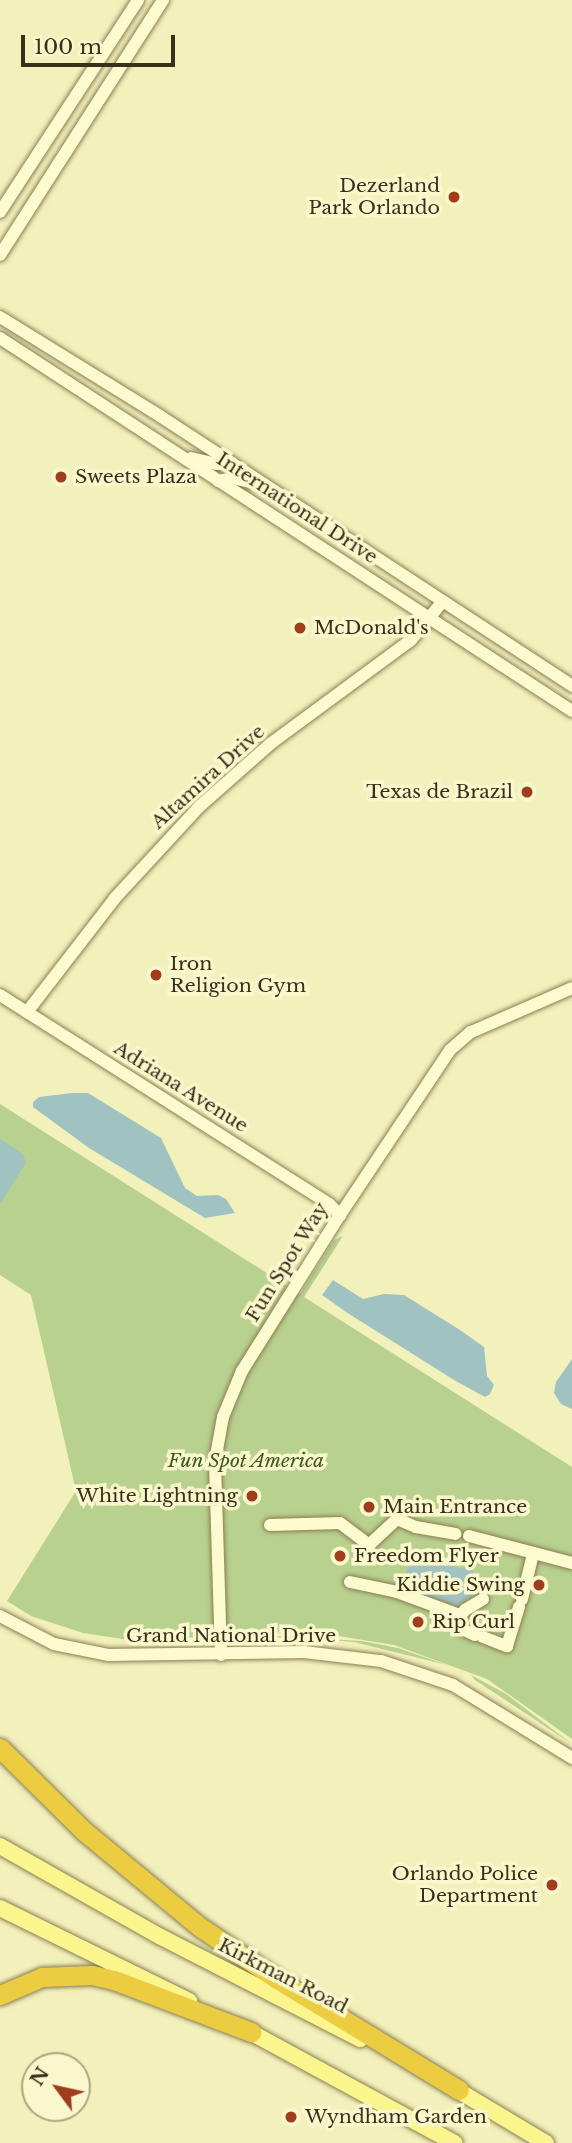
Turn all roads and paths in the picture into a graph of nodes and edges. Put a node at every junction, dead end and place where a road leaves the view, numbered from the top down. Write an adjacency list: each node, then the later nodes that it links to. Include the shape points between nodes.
1 (138, 0): 3 (street)
2 (163, 0): 4 (street)
3 (0, 212)
4 (0, 255)
5 (0, 317): 8 (street, International Drive)
6 (0, 338): 7 (street, International Drive)
7 (178, 453): 8 (street, via 203,462); 9 (street, International Drive)
8 (233, 463): 10 (street, International Drive)
9 (218, 481): 10 (street, via 233,478); 12 (street, International Drive)
10 (269, 487): 11 (street, International Drive)
11 (443, 601): 12 (street, Altamira Drive); 13 (street, International Drive)
12 (431, 619): 14 (street, International Drive); 17 (street, Altamira Drive, via 411,640 270,744 200,806 115,898)
13 (572, 686)
14 (572, 711)
15 (572, 988): 18 (street, Fun Spot Way, via 471,1032 450,1050)
16 (0, 995): 17 (street, Adriana Avenue)
17 (27, 1012): 18 (street, Adriana Avenue)
18 (340, 1215): 26 (street, Fun Spot Way, via 242,1371 223,1417 214,1483)
19 (270, 1525): 20 (street, via 340,1524 369,1545 397,1519)
20 (533, 1555): 21 (street); 24 (street, via 507,1646 462,1629)
21 (572, 1563)
22 (350, 1582): 24 (street, via 397,1592)
23 (483, 1599): 24 (street)
24 (460, 1615)
25 (0, 1616): 26 (street, Grand National Drive, via 54,1644 79,1651)
26 (221, 1655): 28 (street, Grand National Drive, via 304,1651 381,1661 453,1685)
27 (0, 1748): 33 (highway, via 78,1826 193,1921 277,1979)
28 (572, 1758)
29 (0, 1846): 33 (main road, Kirkman Road, via 161,1937)
30 (0, 1908): 32 (main road)
31 (0, 1995): 32 (highway, via 42,1977 92,1975)
32 (251, 2032): 34 (main road)
33 (459, 2090): 35 (main road, Kirkman Road)
34 (455, 2143)
35 (546, 2143)

